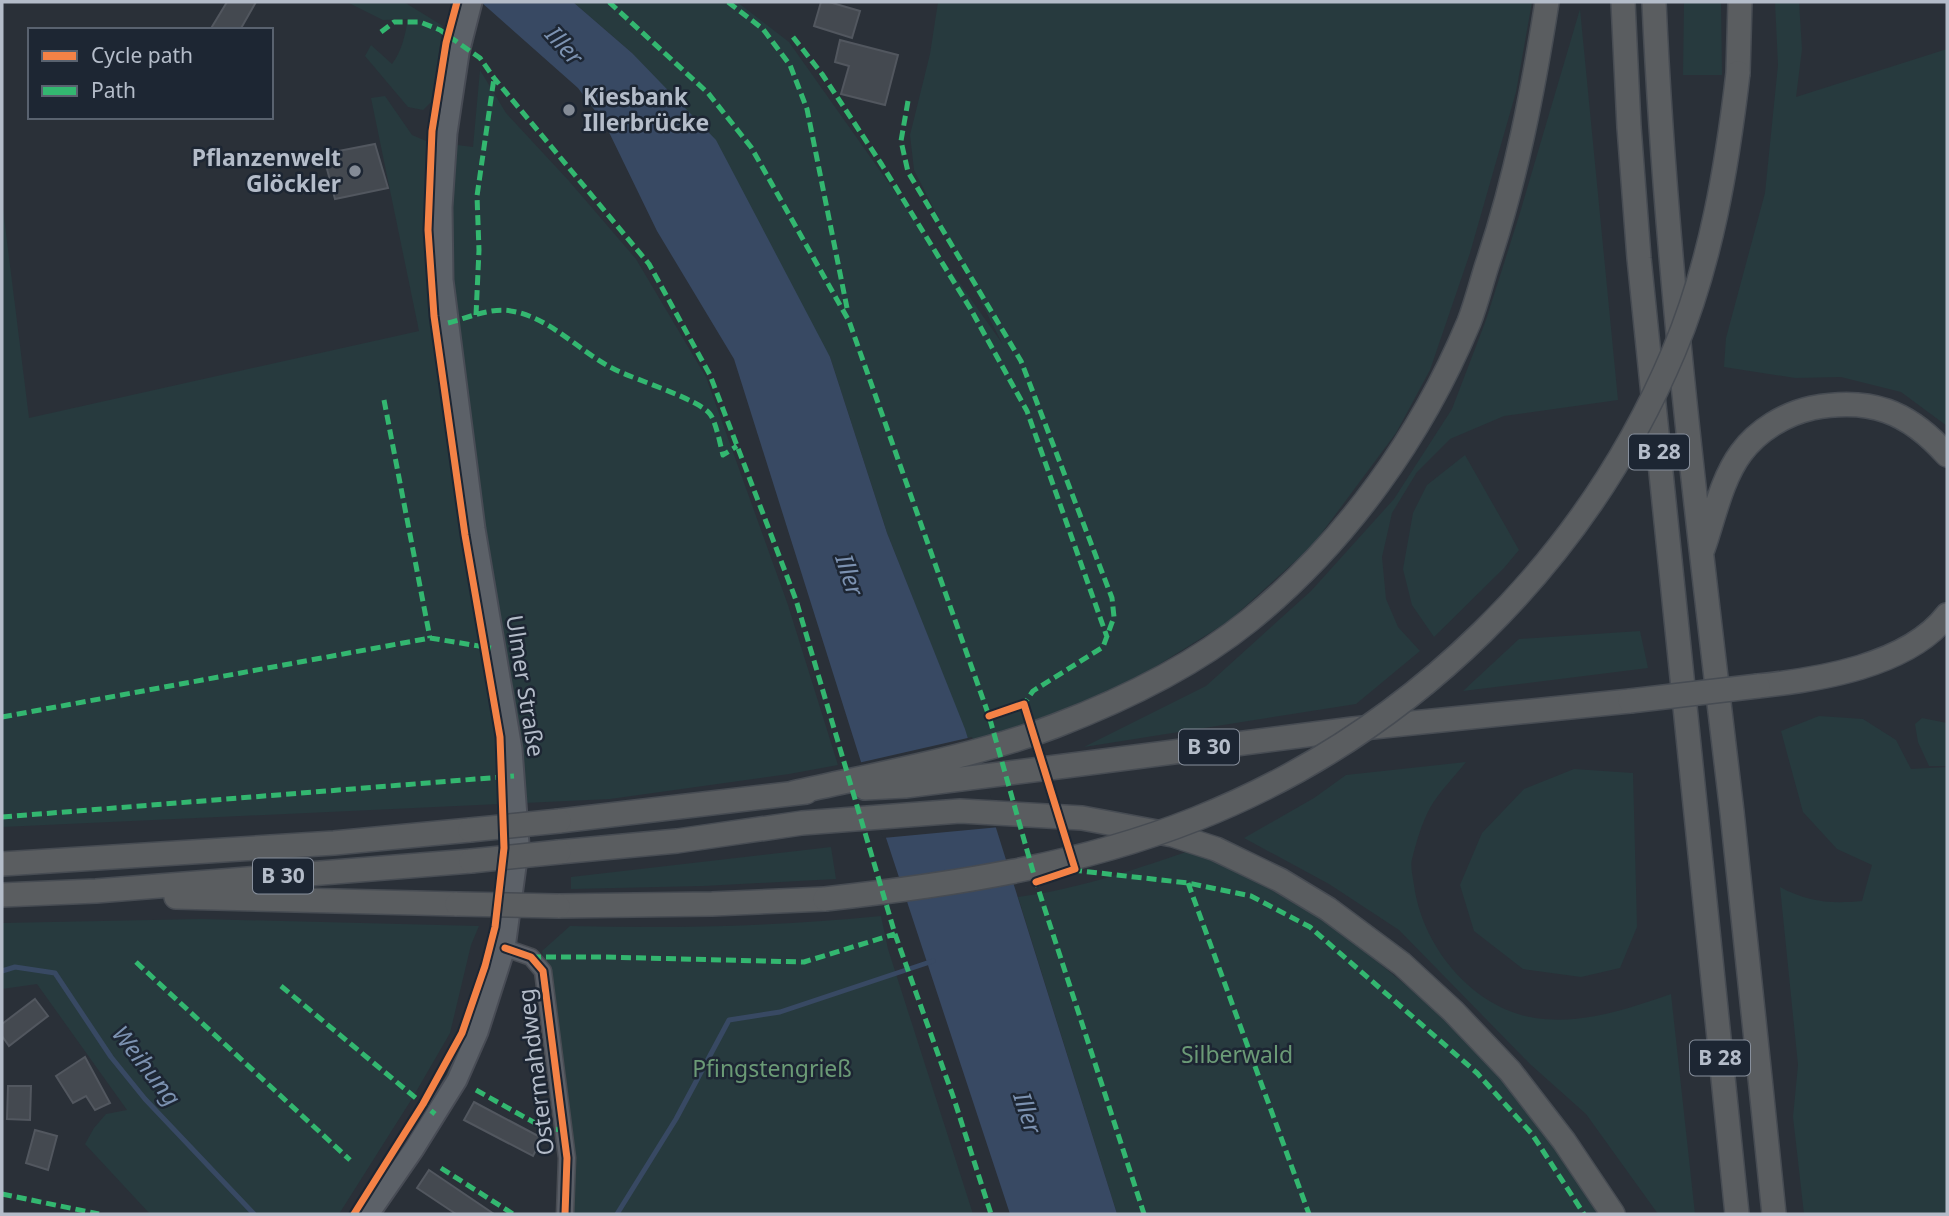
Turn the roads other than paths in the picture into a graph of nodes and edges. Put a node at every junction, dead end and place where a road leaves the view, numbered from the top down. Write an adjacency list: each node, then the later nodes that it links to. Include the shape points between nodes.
1 (472, 2): 13 (main road, Ulmer Straße, via 447,133 443,280 475,529 512,749 519,844)
2 (1547, 2): 9 (highway, via 1520,152 1470,320 1445,375 1386,475 1328,545 1249,620 1192,659 1119,699 1052,727 954,757)
3 (1623, 2): 17 (highway, B 28, via 1640,272)
4 (1654, 2): 7 (highway, B 28, via 1668,231)
5 (1740, 2): 11 (highway, bridge, via 1738,74 1721,192 1675,349 1647,407 1587,509 1522,592 1414,694 1294,774 1194,820 1121,845 999,875 825,899 558,906)
6 (1947, 455): 7 (highway, via 1915,425 1853,402 1802,410 1779,419 1742,452)
7 (1701, 555): 18 (highway, B 28)
8 (1947, 615): 9 (highway, B 30, bridge, via 1909,646 1871,663 1803,681 1353,729 905,786)
9 (793, 793): 10 (highway, B 30, bridge, via 321,844)
10 (2, 864)
11 (96, 891): 12 (highway, B 30); 16 (highway, B 30, bridge, via 471,861 677,841 802,823 960,811 1082,818 1173,835 1216,849 1280,880 1402,964 1510,1071)
12 (2, 895)
13 (505, 948): 14 (main road, Ulmer Straße, via 457,1080); 15 (street, Ostermahdweg, via 531,957 543,971 566,1158)
14 (369, 1214)
15 (565, 1214)
16 (1614, 1214)
17 (1737, 1214)
18 (1774, 1214)

